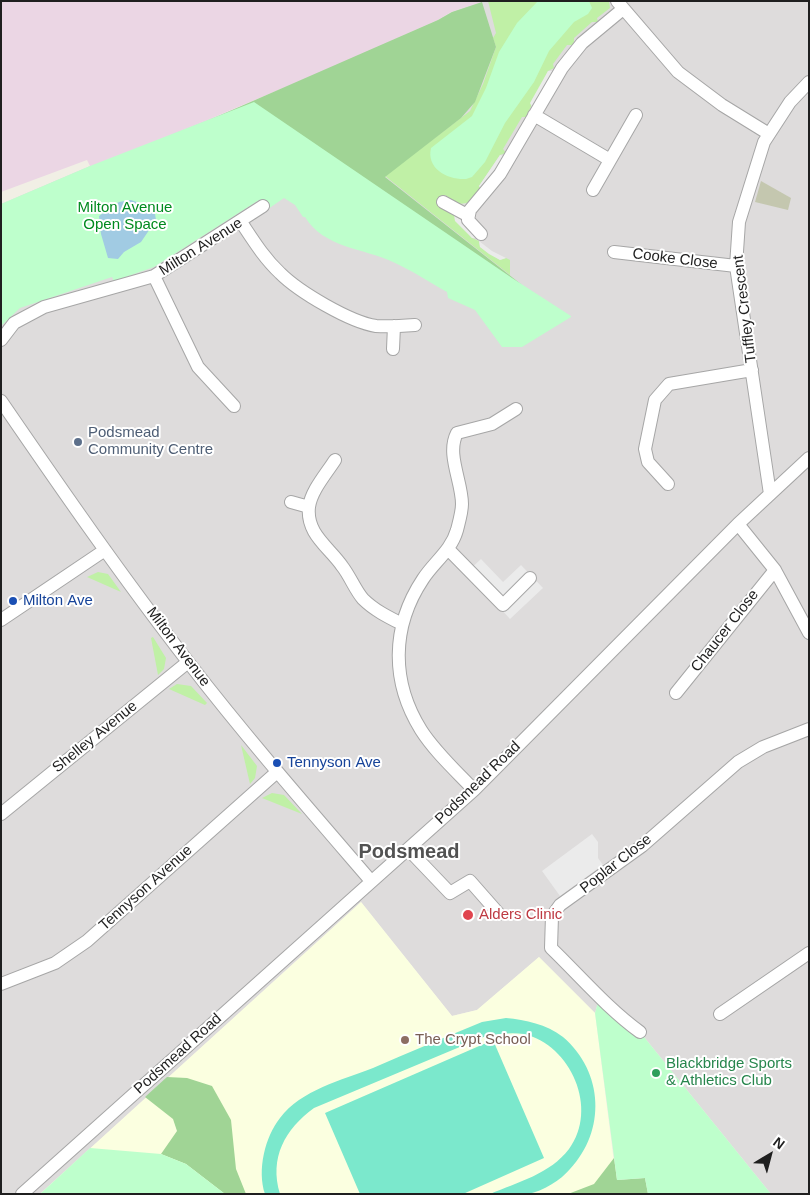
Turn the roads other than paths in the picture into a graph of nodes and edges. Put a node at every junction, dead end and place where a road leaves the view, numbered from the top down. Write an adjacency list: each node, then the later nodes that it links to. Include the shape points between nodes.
1 (620, 5): 3 (street, via 572,54); 5 (street, via 678,72)
2 (809, 82): 5 (street, Tuffley Crescent, via 790,102)
3 (534, 115): 6 (street); 10 (street, via 500,174)
4 (636, 115): 6 (street)
5 (769, 134): 14 (street, Tuffley Crescent, via 739,222)
6 (610, 160): 7 (street)
7 (593, 190)
8 (443, 202): 10 (street)
9 (263, 206): 11 (street, Milton Avenue)
10 (467, 215): 12 (street)
11 (241, 222): 15 (street, Milton Avenue); 17 (street, via 281,275 351,319 376,326)
12 (481, 234)
13 (614, 252): 14 (street, Cooke Close)
14 (736, 266): 20 (street, Tuffley Crescent)
15 (154, 276): 18 (street, Milton Avenue, via 44,308 14,323); 22 (street, via 198,367)
16 (415, 325): 17 (street)
17 (394, 326): 19 (street)
18 (1, 340)
19 (393, 349)
20 (752, 370): 26 (street, via 670,384 661,391 655,400 645,449 648,462); 27 (street, Tuffley Crescent)
21 (1, 401): 32 (street, Milton Avenue)
22 (234, 406)
23 (516, 409): 31 (street, via 492,424 457,433 452,442 462,504 457,531)
24 (809, 458): 27 (street, Podsmead Road)
25 (335, 460): 29 (street)
26 (668, 484)
27 (770, 494): 30 (street, Podsmead Road)
28 (292, 502): 29 (street)
29 (309, 507): 36 (street, via 316,537 342,566 362,597)
30 (738, 524): 33 (street); 42 (street, Podsmead Road)
31 (448, 549): 34 (street, via 503,605); 36 (street, via 423,579)
32 (105, 550): 35 (street); 38 (street, Milton Avenue)
33 (775, 570): 37 (street); 39 (street, Chaucer Close)
34 (530, 578)
35 (1, 620)
36 (402, 624): 42 (street, via 399,680 411,711 422,732)
37 (809, 633)
38 (188, 662): 41 (street, Milton Avenue); 43 (street, Shelley Avenue)
39 (676, 693)
40 (809, 729): 50 (street, Poplar Close, via 763,747 738,762 642,846 560,905 552,916 550,948 617,1015)
41 (277, 772): 45 (street, Milton Avenue); 48 (street, Tennyson Avenue, via 87,942 55,963)
42 (474, 790): 44 (street, Podsmead Road)
43 (1, 814)
44 (408, 849): 45 (street, Podsmead Road); 46 (street, via 450,893 470,881)
45 (371, 881): 51 (street, Podsmead Road)
46 (499, 914)
47 (809, 953): 49 (street)
48 (1, 984)
49 (720, 1014)
50 (640, 1032)
51 (22, 1194)

